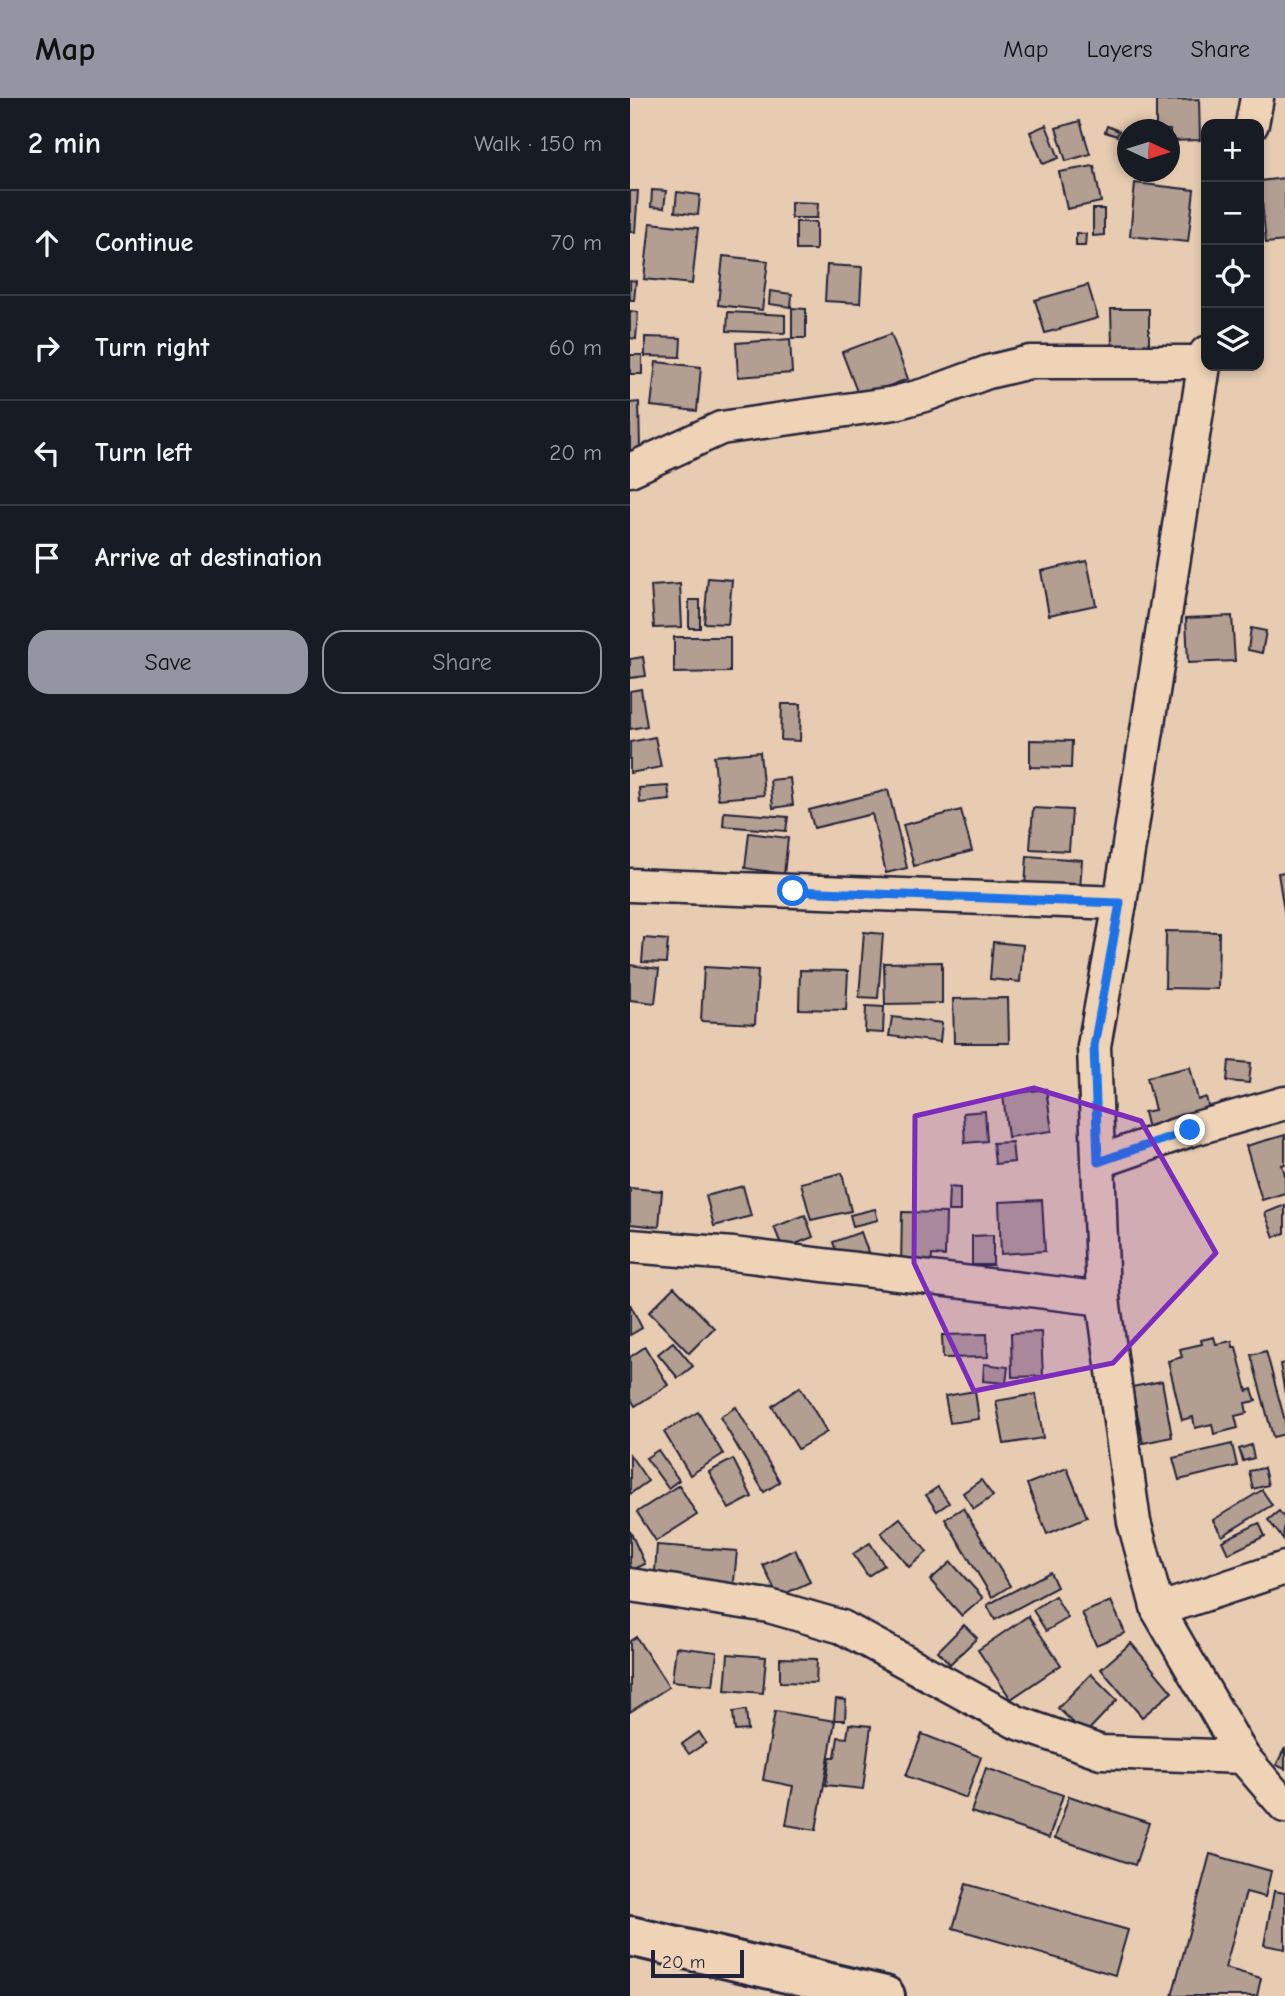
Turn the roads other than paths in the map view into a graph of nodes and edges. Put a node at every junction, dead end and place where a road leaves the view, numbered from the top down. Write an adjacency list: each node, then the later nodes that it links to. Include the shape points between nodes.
1 (1257, 98): 2 (street)
2 (1253, 119)
3 (1201, 358): 5 (street, via 1030,362 895,402 721,428)
4 (1203, 371): 7 (street)
5 (630, 470)
6 (630, 885): 7 (street)
7 (1120, 903): 9 (street, via 1094,1046)
8 (1285, 1103): 9 (street)
9 (1098, 1162): 11 (street)
10 (630, 1246): 11 (street, via 733,1254)
11 (1103, 1299): 14 (street, via 1134,1522)
12 (1285, 1568): 14 (street)
13 (630, 1585): 15 (street, via 769,1606 842,1628 1016,1722 1101,1752)
14 (1158, 1611): 15 (street)
15 (1243, 1757): 16 (street)
16 (1285, 1806)
17 (630, 1936): 18 (main road)
18 (885, 1996)

